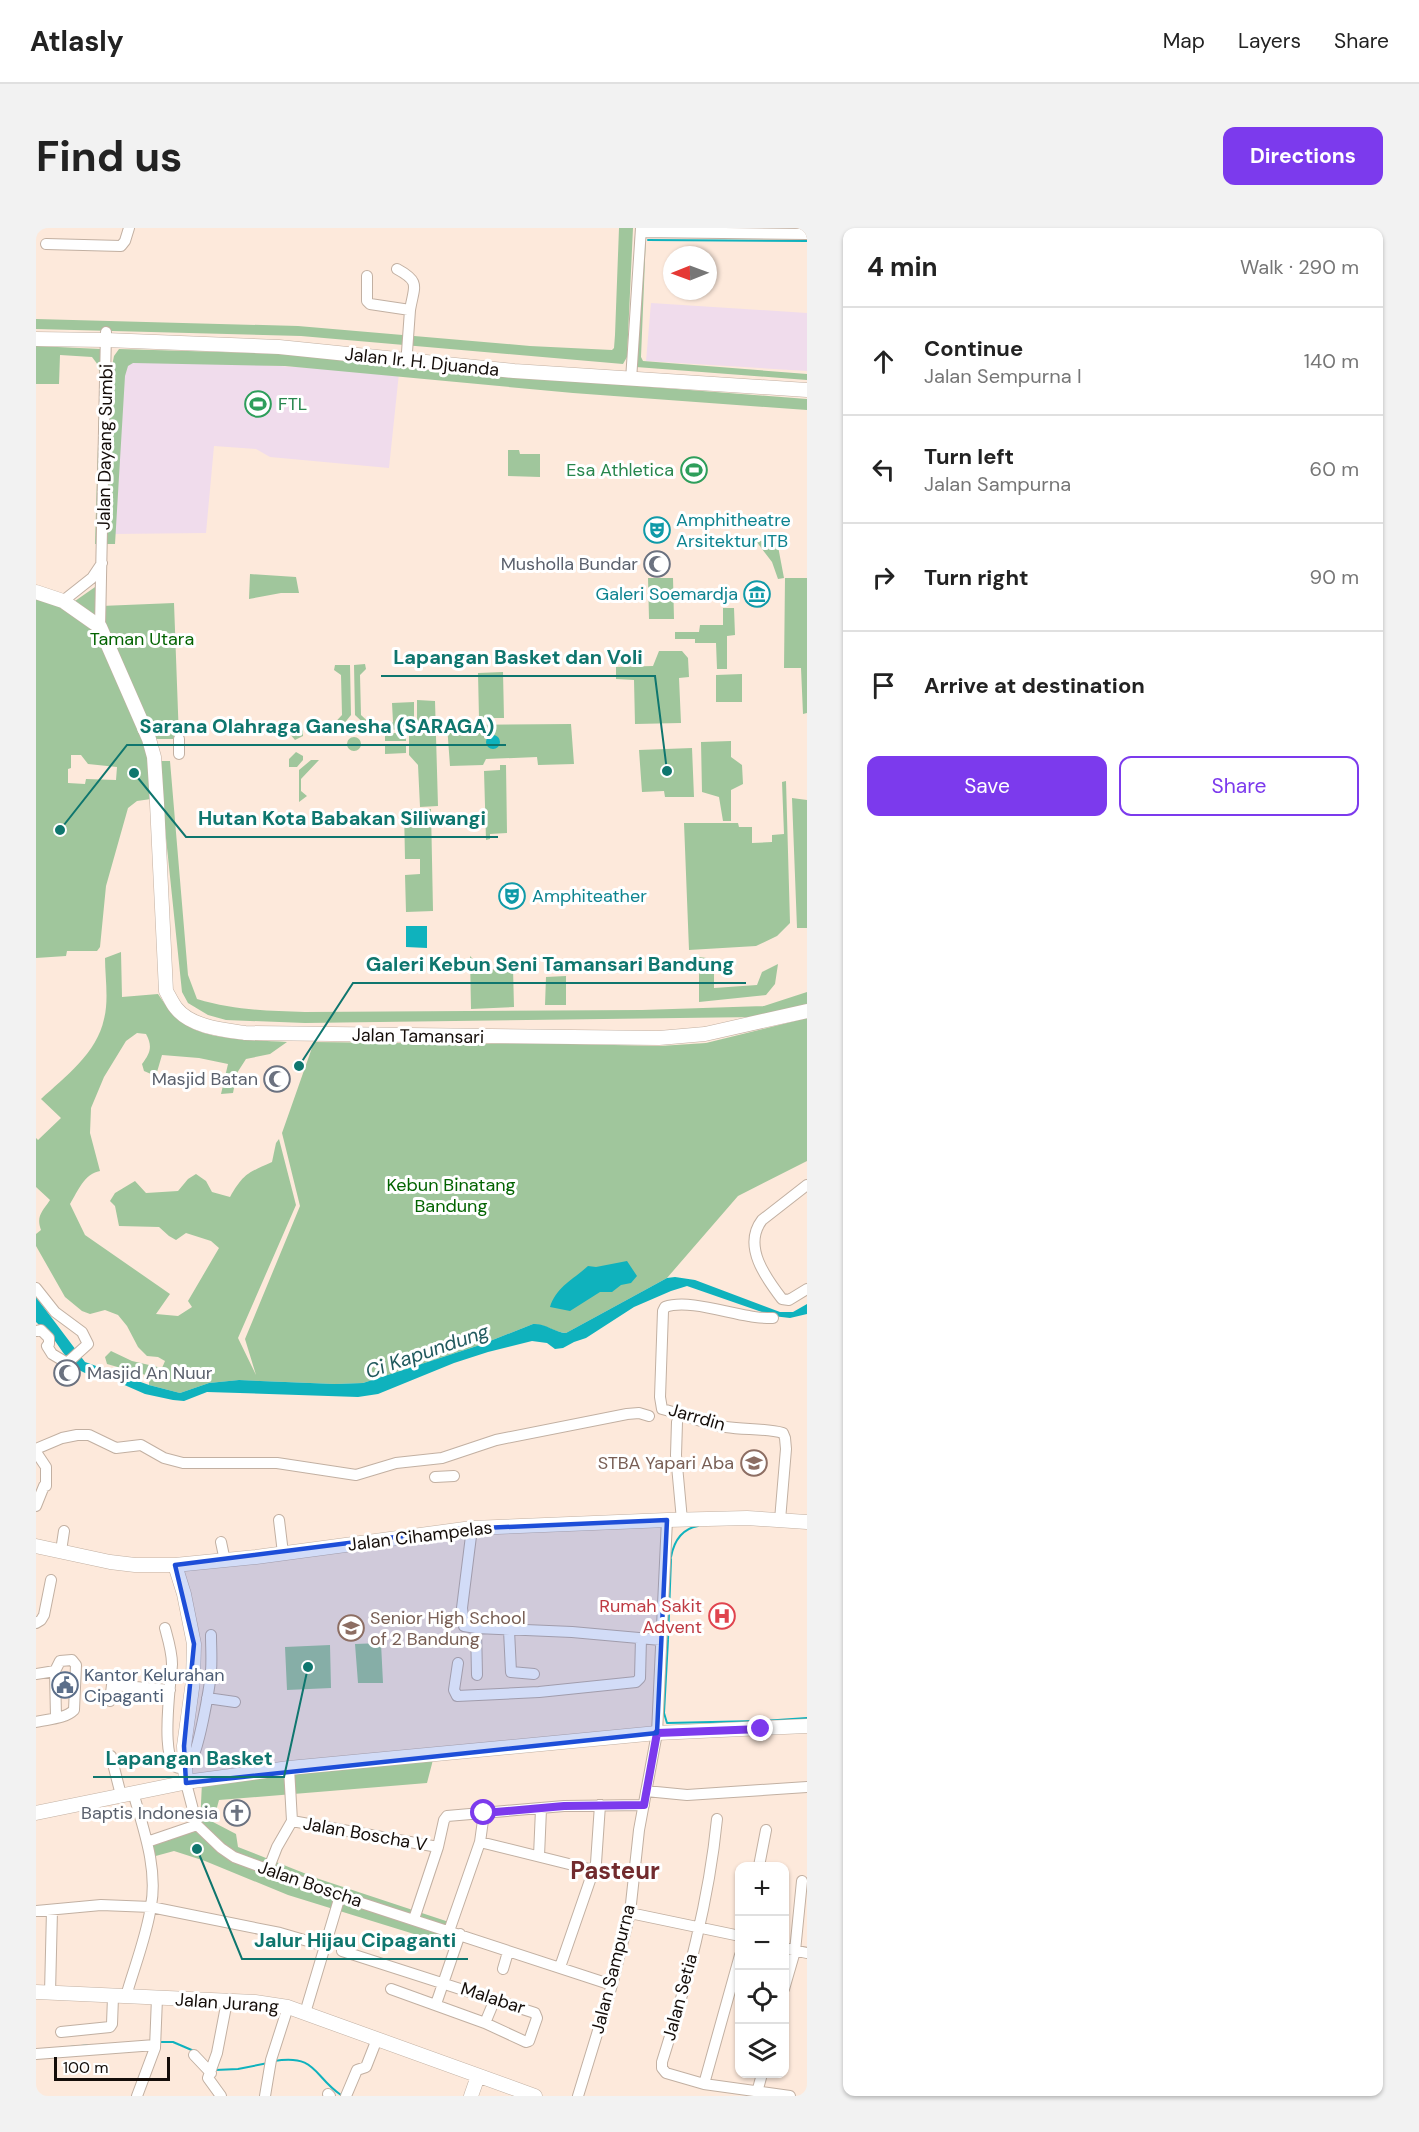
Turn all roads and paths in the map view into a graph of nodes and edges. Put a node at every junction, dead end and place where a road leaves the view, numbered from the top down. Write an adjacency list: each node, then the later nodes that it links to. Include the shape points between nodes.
1 (129, 228): 4 (street, via 121,246)
2 (641, 230): 3 (street); 15 (street)
3 (807, 234)
4 (46, 244)
5 (397, 269): 7 (street, via 414,283)
6 (367, 276): 7 (street, via 370,304)
7 (410, 310): 13 (street)
8 (36, 331): 9 (main road, Jalan Ir. H. Djuanda)
9 (106, 336): 10 (main road, Jalan Ir. H. Djuanda); 11 (main road, Jalan Ir. H. Djuanda, via 189,343); 11 (main road, Jalan Ir. H. Djuanda, via 222,336); 18 (street, Jalan Dayang Sumbi)
10 (36, 339)
11 (316, 346): 12 (main road, Jalan Ir. H. Djuanda)
12 (346, 350): 13 (main road, Jalan Ir. H. Djuanda); 14 (main road, Jalan Ir. H. Djuanda)
13 (407, 352): 14 (main road, Jalan Ir. H. Djuanda)
14 (514, 367): 15 (main road, Jalan Ir. H. Djuanda)
15 (631, 376): 16 (main road, Jalan Ir. H. Djuanda); 17 (main road, Jalan Ir. H. Djuanda)
16 (807, 382)
17 (807, 390)
18 (102, 562): 20 (street, via 92,578); 21 (street, Jalan Dayang Sumbi)
19 (36, 592): 20 (main road)
20 (63, 601): 21 (main road)
21 (100, 627): 24 (main road, Jalan Tamansari, via 153,752 166,991 186,1017 215,1028 245,1033 659,1038 705,1034)
22 (179, 739): 23 (street)
23 (179, 754)
24 (807, 1011)
25 (807, 1185): 27 (street, via 762,1220 755,1245 760,1266 782,1299 789,1300)
26 (36, 1288): 29 (street, via 55,1312 82,1332 88,1344 68,1362 60,1360 47,1346 49,1338 41,1330)
27 (807, 1289)
28 (773, 1318): 39 (street, Jarrdin, via 718,1308 665,1307 660,1398 663,1410 684,1417 725,1427 783,1433 786,1449)
29 (36, 1331)
30 (649, 1416): 33 (street, via 627,1414 564,1426 496,1440)
31 (677, 1422): 38 (street)
32 (36, 1451): 33 (street, via 62,1438 89,1435 116,1448 141,1445 164,1458 183,1462 277,1463 356,1475 396,1463); 35 (street, via 46,1467 46,1486)
33 (442, 1458): 34 (street)
34 (444, 1476)
35 (36, 1506)
36 (279, 1520): 46 (street)
37 (667, 1520): 38 (main road, Jalan Cihampelas); 41 (main road, Jalan Cihampelas); 56 (street, Jalan Sampurna)
38 (682, 1520): 39 (main road, Jalan Cihampelas)
39 (780, 1520): 40 (main road, Jalan Cihampelas)
40 (807, 1522)
41 (472, 1528): 46 (main road, Jalan Cihampelas); 52 (street, via 462,1608 464,1626)
42 (64, 1532): 45 (street)
43 (221, 1542): 47 (street)
44 (36, 1546): 45 (main road, Jalan Cihampelas)
45 (61, 1551): 48 (main road, Jalan Cihampelas, via 110,1562)
46 (283, 1553): 47 (main road, Jalan Cihampelas)
47 (225, 1561): 48 (main road, Jalan Cihampelas)
48 (175, 1565): 71 (main road, via 194,1644)
49 (51, 1580): 50 (street, via 44,1615)
50 (36, 1623)
51 (165, 1628): 62 (street, via 172,1661)
52 (476, 1628): 53 (street); 61 (street)
53 (509, 1630): 55 (street); 60 (street, via 511,1672)
54 (211, 1635): 63 (street)
55 (641, 1638): 56 (street); 57 (street, via 640,1678 636,1682 457,1696 454,1693)
56 (661, 1640): 69 (street, Jalan Sampurna)
57 (458, 1663)
58 (55, 1671): 59 (street); 66 (street); 66 (street, via 62,1660 72,1660 76,1665 75,1710)
59 (36, 1674)
60 (534, 1674)
61 (477, 1675)
62 (170, 1690): 64 (street, via 112,1685); 71 (street, via 166,1740 169,1756 176,1765)
63 (207, 1698): 65 (street); 71 (street, via 195,1754)
64 (110, 1701)
65 (235, 1702)
66 (56, 1718): 67 (street)
67 (36, 1722)
68 (807, 1726): 69 (main road)
69 (657, 1733): 72 (main road); 75 (street, Jalan Sampurna)
70 (111, 1756): 76 (street)
71 (184, 1767): 73 (main road)
72 (289, 1768): 73 (main road); 83 (street)
73 (186, 1783): 76 (main road); 84 (street)
74 (807, 1786): 75 (street, via 687,1795)
75 (646, 1791): 78 (street, Jalan Sampurna)
76 (127, 1793): 80 (main road); 86 (street)
77 (600, 1805): 78 (street); 79 (street); 92 (street)
78 (641, 1805): 98 (street, Jalan Sampurna)
79 (541, 1809): 81 (street); 89 (street)
80 (36, 1813)
81 (484, 1813): 87 (street); 88 (street, via 447,1816)
82 (717, 1819): 100 (street, Jalan Setia, via 713,1861)
83 (292, 1821): 88 (street, Jalan Boscha V); 91 (street)
84 (197, 1825): 86 (street); 91 (street, Jalan Boscha, via 234,1857)
85 (766, 1830): 90 (street)
86 (147, 1842): 95 (street, via 153,1881)
87 (480, 1842): 89 (street); 101 (street)
88 (438, 1846): 99 (street)
89 (539, 1856): 92 (street)
90 (760, 1862)
91 (268, 1870): 94 (street, Jalan Boscha)
92 (593, 1870): 108 (street)
93 (802, 1881): 104 (street)
94 (340, 1896): 99 (street, Jalan Boscha); 103 (street)
95 (151, 1906): 96 (street, via 100,1905); 103 (street); 116 (street)
96 (52, 1910): 97 (street); 115 (street)
97 (36, 1911)
98 (630, 1913): 100 (street); 113 (street, Jalan Sampurna)
99 (414, 1919): 101 (street, Jalan Boscha)
100 (699, 1926): 102 (street); 132 (street, Jalan Setia, via 662,2068 666,2073)
101 (455, 1933): 106 (street, Jalan Boscha); 112 (street)
102 (735, 1935)
103 (325, 1946): 122 (street)
104 (790, 1949): 107 (street); 111 (street)
105 (342, 1951): 112 (street, Malabar)
106 (508, 1952): 108 (street, Jalan Boscha); 109 (street)
107 (807, 1953)
108 (560, 1967): 113 (street, Jalan Boscha)
109 (503, 1970)
110 (736, 1970): 132 (street)
111 (787, 1970)
112 (444, 1982): 118 (street, Malabar); 120 (street)
113 (612, 1985): 140 (street, Jalan Sampurna)
114 (391, 1989): 120 (street)
115 (43, 1993): 116 (main road, Jalan Jurang)
116 (119, 1997): 117 (main road, Jalan Jurang); 124 (street, via 110,2027)
117 (157, 1998): 119 (main road, Jalan Jurang); 126 (street)
118 (495, 1999): 123 (street); 123 (street, Malabar, via 535,2013 537,2018 528,2042)
119 (227, 2001): 121 (main road, Jalan Jurang); 129 (street)
120 (436, 2004): 123 (street)
121 (288, 2007): 122 (main road, Jalan Jurang); 136 (street, via 271,2060)
122 (305, 2013): 125 (main road, Jalan Jurang)
123 (485, 2023)
124 (61, 2032)
125 (377, 2039): 130 (main road, Jalan Jurang); 137 (street, via 366,2067 357,2070)
126 (155, 2045): 127 (street); 134 (street)
127 (36, 2054)
128 (194, 2055): 129 (street)
129 (211, 2073): 135 (street, via 208,2078)
130 (478, 2076): 138 (main road); 139 (main road, Jalan Jurang)
131 (761, 2078): 133 (street)
132 (704, 2084): 133 (street)
133 (757, 2094): 141 (street)
134 (137, 2096)
135 (221, 2096)
136 (266, 2096)
137 (346, 2096)
138 (471, 2096)
139 (535, 2096)
140 (578, 2096)
141 (790, 2096)

